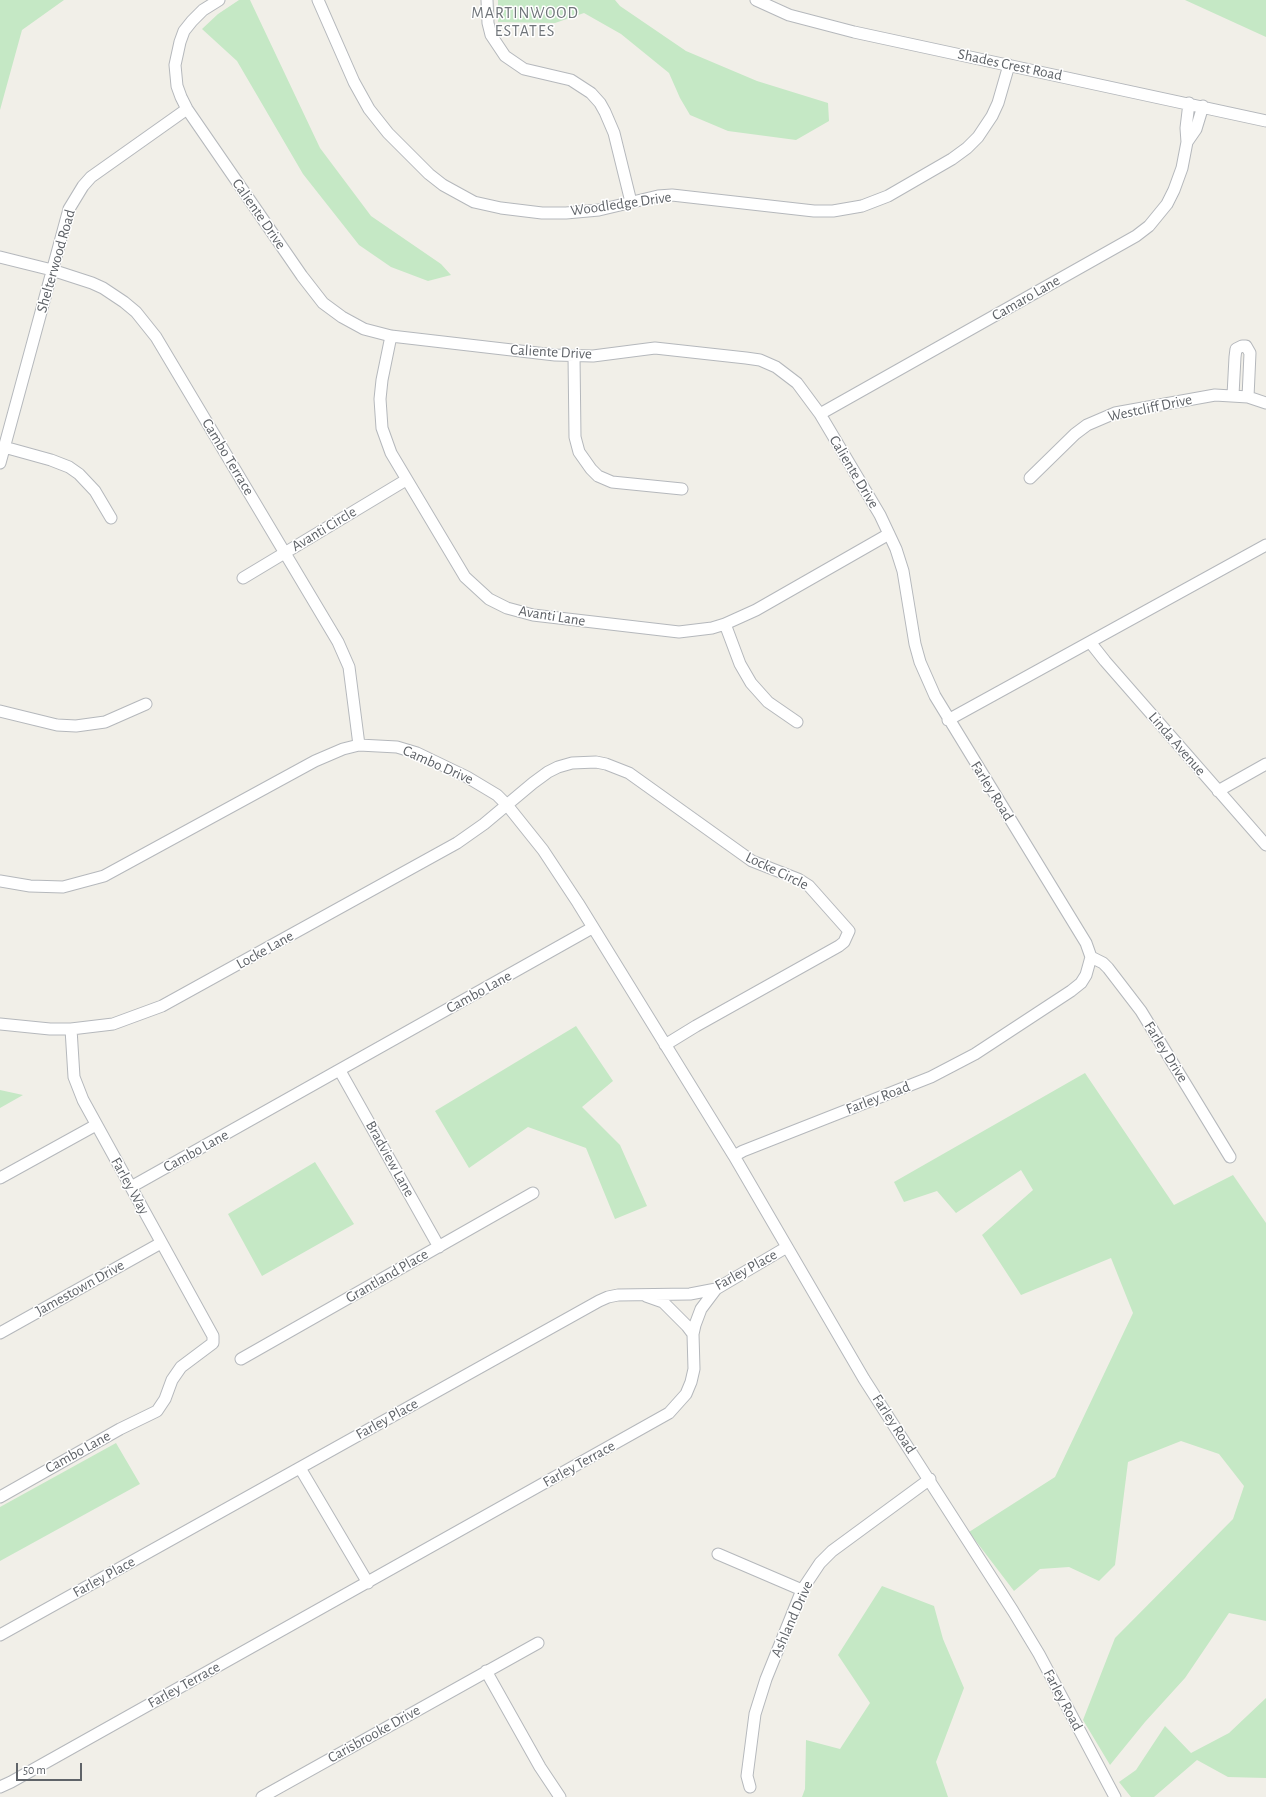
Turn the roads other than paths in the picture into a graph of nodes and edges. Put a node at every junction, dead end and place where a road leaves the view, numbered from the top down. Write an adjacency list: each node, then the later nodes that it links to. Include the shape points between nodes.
1 (218, 0): 8 (street, Caliente Drive, via 192,20 184,30 180,42 174,65 175,76)
2 (318, 0): 11 (street, Woodledge Drive, via 354,82 369,109 388,133 443,185 460,196 487,206 566,213 598,210)
3 (487, 0): 11 (street, via 491,35 506,56 524,68 571,80 591,93 600,103 614,133)
4 (756, 0): 5 (street, Shades Crest Road, via 809,21)
5 (1009, 65): 6 (street, Shades Crest Road); 11 (street, Woodledge Drive, via 992,116 972,143 952,159 875,202 833,212 672,196 658,196)
6 (1189, 103): 7 (street, Shades Crest Road); 10 (street, Camaro Lane, via 1186,128)
7 (1203, 106): 9 (street, Shades Crest Road); 10 (street, Camaro Lane, via 1196,129)
8 (187, 109): 13 (street, Shelterwood Road, via 101,169 83,186 69,209); 14 (street, Caliente Drive, via 323,303 352,323)
9 (1266, 121)
10 (1188, 142): 19 (street, Camaro Lane, via 1180,174 1167,204 1149,226 1136,236)
11 (631, 202)
12 (0, 257): 13 (street, Cambo Terrace)
13 (52, 270): 20 (street, Shelterwood Road); 28 (street, Cambo Terrace, via 103,288 124,302 146,323)
14 (391, 336): 15 (street, Caliente Drive); 23 (street, Avanti Lane, via 382,380 380,413 386,440)
15 (574, 356): 19 (street, Caliente Drive, via 655,348 760,360 776,367 797,383); 24 (street, via 575,437 579,452 590,469 612,482)
16 (1233, 395): 17 (street, Westcliff Drive); 17 (street, via 1236,349 1246,346 1250,353); 22 (street, Westcliff Drive, via 1215,395 1132,409 1100,419 1075,434)
17 (1248, 397): 18 (street, Westcliff Drive)
18 (1266, 403)
19 (820, 414): 26 (street, Caliente Drive)
20 (4, 447): 21 (street, Shelterwood Road); 25 (street, via 69,467 95,491)
21 (0, 463)
22 (1030, 478)
23 (406, 480): 28 (street, Avanti Circle); 30 (street, Avanti Lane, via 465,577 489,599 507,608 533,615 679,632)
24 (682, 489)
25 (112, 518)
26 (889, 534): 30 (street, Avanti Lane, via 756,610); 34 (street, Caliente Drive, via 903,571 920,662)
27 (1266, 545): 31 (street)
28 (285, 552): 29 (street, Avanti Circle); 36 (street, Cambo Terrace, via 345,656 351,679)
29 (243, 578)
30 (725, 624): 35 (street, via 740,664 751,683 768,702)
31 (1090, 642): 34 (street); 38 (street, Linda Avenue)
32 (146, 704): 33 (street, via 105,722 76,726 57,725)
33 (0, 711)
34 (948, 720): 43 (street, Farley Road, via 1086,943)
35 (797, 722)
36 (359, 745): 39 (street, Cambo Drive, via 396,747 417,752 483,786); 41 (street, Cambo Drive, via 315,760 104,876 63,886 30,886)
37 (1266, 764): 38 (street)
38 (1218, 791): 40 (street, Linda Avenue)
39 (507, 804): 42 (street, Cambo Drive, via 550,859); 45 (street, Locke Lane, via 458,842 169,1002 113,1024); 46 (street, Locke Circle, via 533,782 558,767 591,762 617,767 641,780 752,861 809,886 846,926 849,931 848,937 839,946)
40 (1266, 845)
41 (0, 881)
42 (592, 928): 46 (street); 47 (street, Cambo Lane)
43 (1091, 957): 49 (street, Farley Road, via 1086,975 1071,991 975,1054 931,1077 742,1150); 50 (street, Farley Drive, via 1108,968 1141,1011)
44 (0, 1024): 45 (street, Locke Lane)
45 (71, 1029): 48 (street, Farley Way, via 74,1077)
46 (665, 1045): 49 (street)
47 (340, 1071): 52 (street, Cambo Lane); 55 (street, Bradview Lane)
48 (96, 1125): 51 (street); 52 (street, Farley Way)
49 (734, 1156): 56 (street, Farley Road)
50 (1230, 1158)
51 (0, 1178)
52 (131, 1186): 54 (street, Farley Way)
53 (534, 1193): 55 (street, Grantland Place)
54 (161, 1243): 59 (street, Jamestown Drive); 61 (street, Farley Way)
55 (439, 1247): 62 (street, Grantland Place)
56 (787, 1247): 57 (street, Farley Place); 64 (street, Farley Road, via 864,1379)
57 (716, 1289): 58 (street, Farley Place, via 690,1294); 60 (street, Farley Terrace, via 701,1309)
58 (642, 1294): 60 (street, via 663,1302); 63 (street, Farley Place, via 618,1295 599,1301)
59 (0, 1333)
60 (693, 1334): 67 (street, Farley Terrace, via 695,1357 691,1382 686,1394 669,1413)
61 (212, 1336): 65 (street, Cambo Lane, via 213,1343 181,1367 157,1411)
62 (241, 1360)
63 (300, 1468): 67 (street); 69 (street, Farley Place)
64 (930, 1479): 68 (street, Ashland Drive, via 832,1551 820,1563); 76 (street, Farley Road, via 1039,1654)
65 (0, 1497)
66 (718, 1554): 68 (street)
67 (368, 1583): 72 (street, Farley Terrace)
68 (802, 1590): 73 (street, Ashland Drive, via 766,1679 755,1714 747,1776)
69 (0, 1635)
70 (538, 1643): 71 (street, Carisbrooke Drive)
71 (486, 1671): 74 (street, Carisbrooke Drive); 75 (street, via 540,1767)
72 (0, 1787)
73 (750, 1787)
74 (262, 1797)
75 (560, 1797)
76 (1115, 1797)

